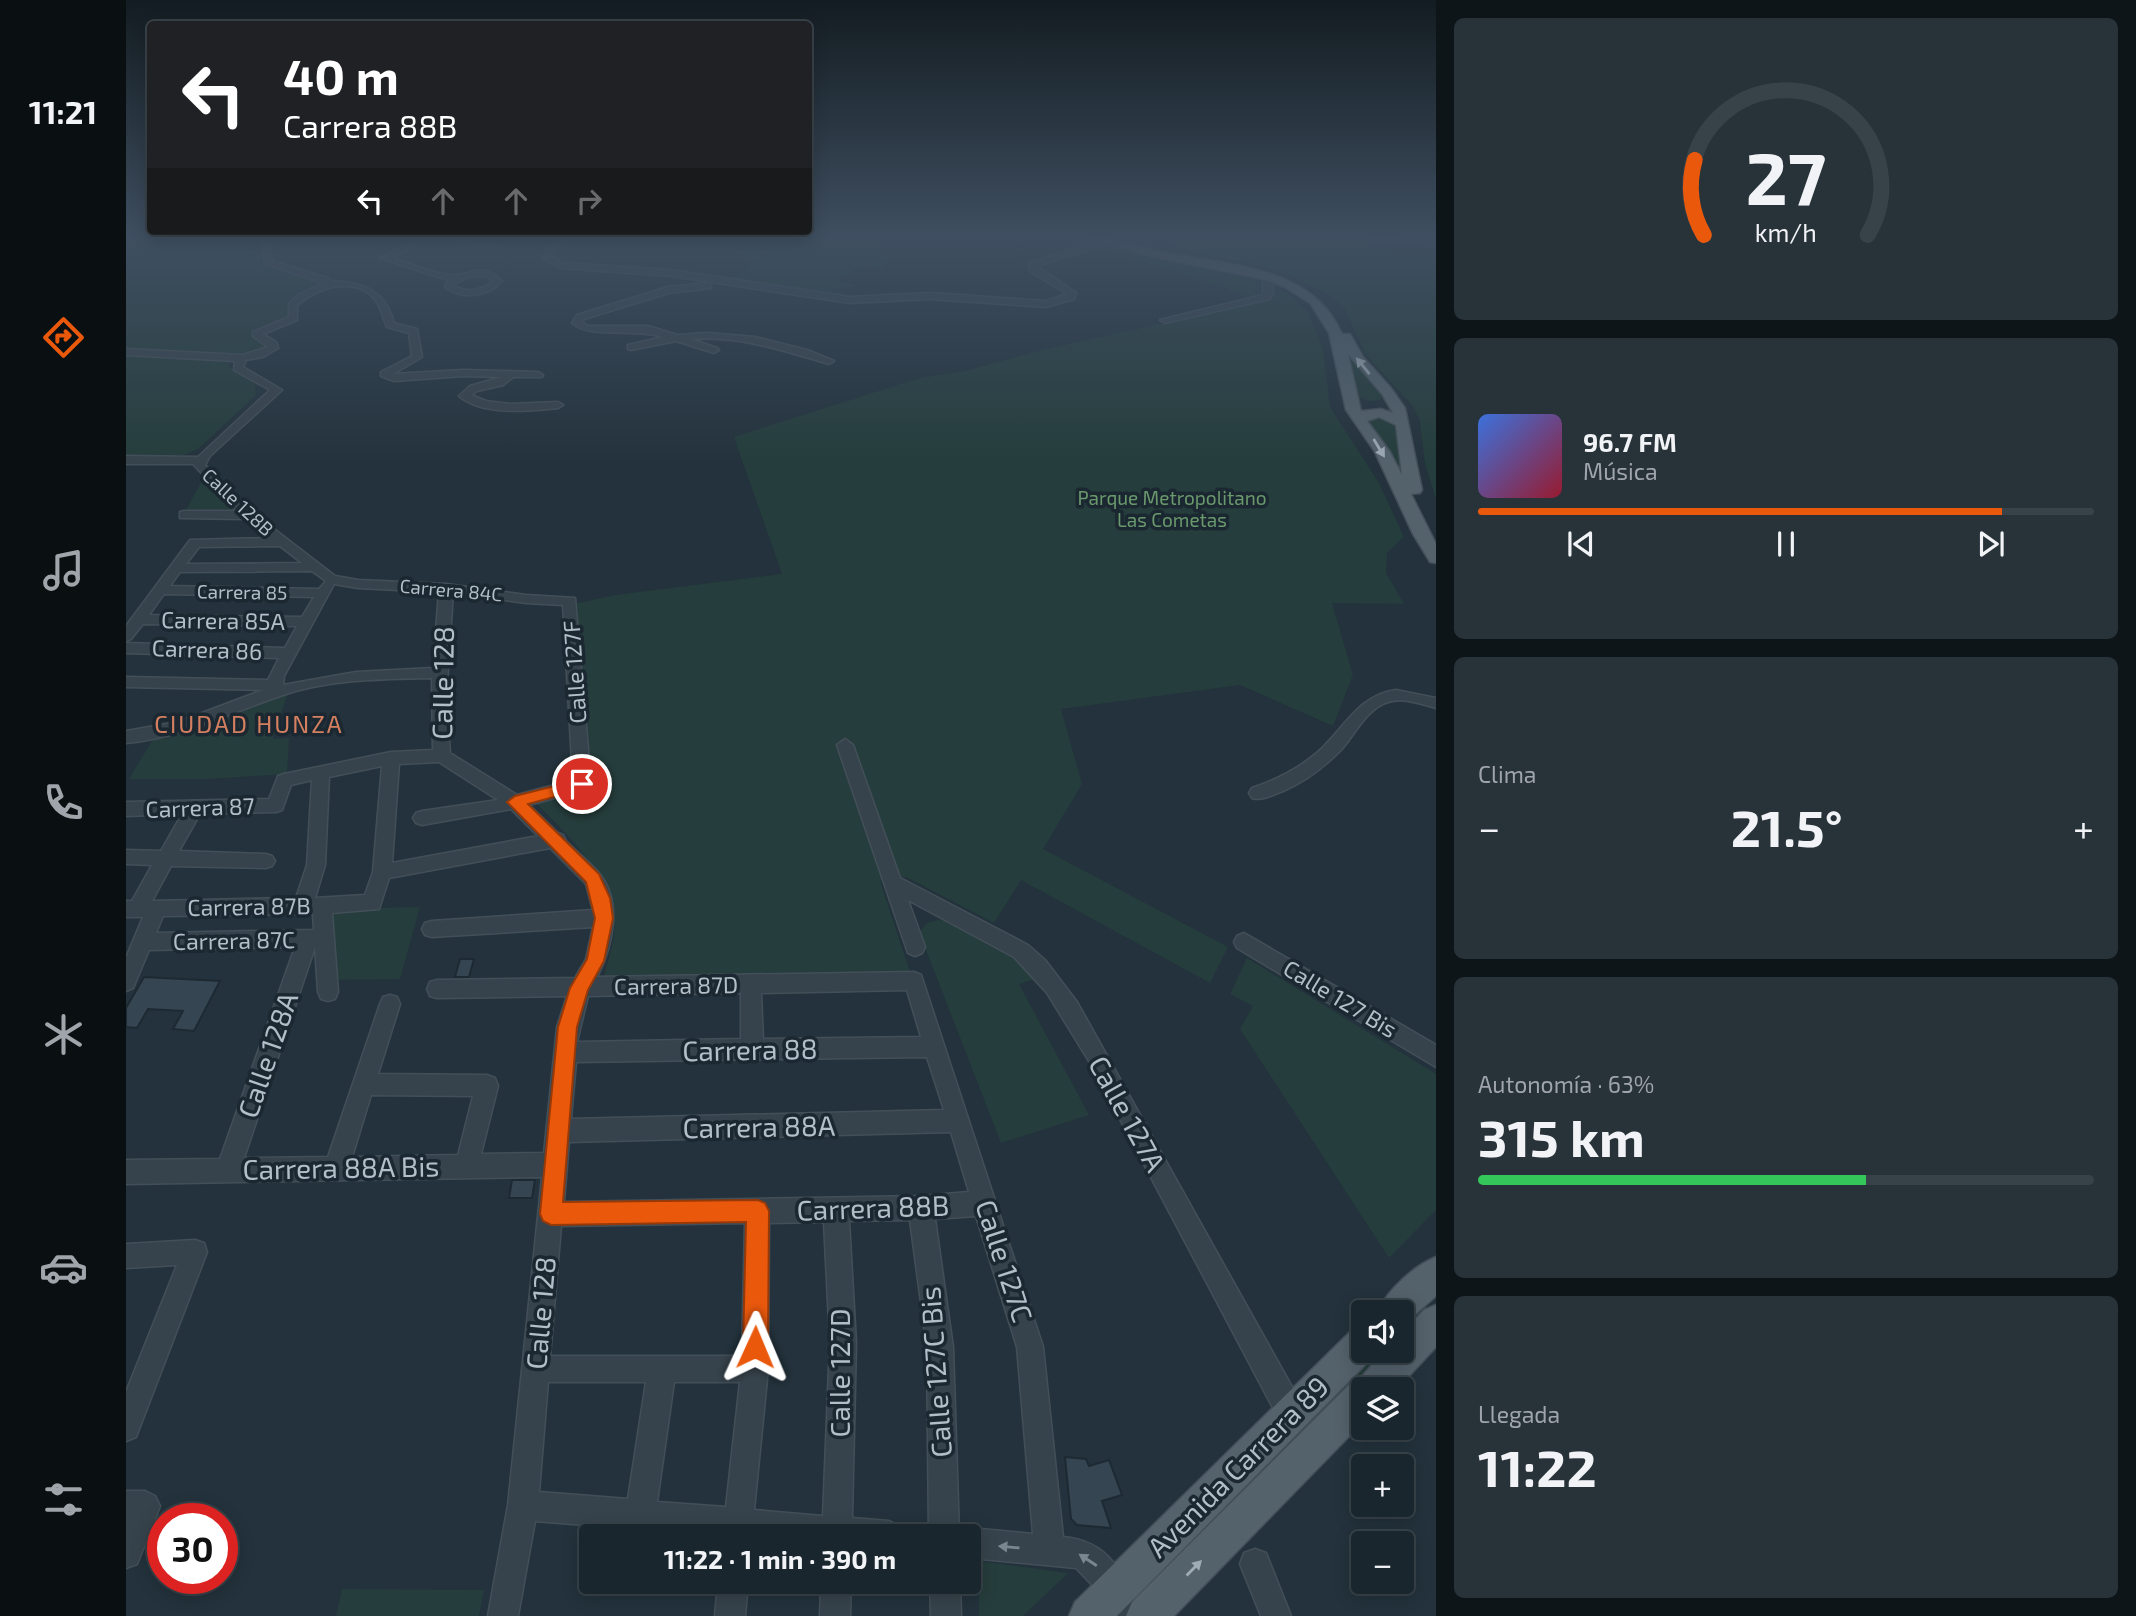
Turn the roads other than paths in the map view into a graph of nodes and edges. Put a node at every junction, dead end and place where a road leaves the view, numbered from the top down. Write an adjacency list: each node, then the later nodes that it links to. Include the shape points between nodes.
1 (293, 314): 12 (street, via 257,334 273,348)
2 (388, 314): 14 (street, via 390,325 414,331 417,357 387,377)
3 (588, 314): 8 (street, via 577,323 586,329 648,329)
4 (1190, 314): 7 (street)
5 (1326, 314): 16 (main road)
6 (1336, 314): 17 (main road, one-way to 6, via 1356,358)
7 (1165, 320)
8 (679, 338): 9 (street); 10 (street); 13 (street, via 752,337)
9 (631, 347)
10 (714, 350)
11 (126, 352): 12 (street)
12 (243, 358): 22 (street, Calle 128B, via 238,368 277,390)
13 (829, 361)
14 (510, 373): 15 (street); 18 (street, via 501,384 470,389 464,396 494,404)
15 (538, 375)
16 (1349, 390): 17 (main road, via 1368,402 1382,402); 19 (main road)
17 (1389, 396): 20 (main road, via 1399,409)
18 (558, 405)
19 (1360, 421): 20 (main road, via 1364,415 1377,413); 27 (main road, one-way to 27, via 1384,455)
20 (1401, 422): 25 (main road, via 1407,473)
21 (126, 460): 22 (street)
22 (199, 461): 23 (street, Calle 128B, via 200,469)
23 (248, 514): 24 (street); 26 (street, Calle 128B)
24 (184, 515)
25 (1436, 537)
26 (281, 542): 28 (street, Calle 128B); 29 (street, via 195,543)
27 (1436, 558)
28 (317, 567): 29 (street); 30 (street, Calle 128B)
29 (176, 568): 32 (street)
30 (328, 586): 31 (street, Carrera 84C); 32 (street, Carrera 85); 35 (street)
31 (446, 588): 33 (street, Carrera 84C); 39 (street, Calle 128)
32 (160, 590): 34 (street)
33 (570, 601): 49 (street, Calle 127F, via 582,784)
34 (138, 620): 35 (street, Carrera 85A); 36 (street)
35 (307, 622): 38 (street)
36 (126, 636)
37 (126, 648): 38 (street, Carrera 86)
38 (288, 653): 41 (street)
39 (439, 673): 41 (street, via 347,677); 45 (street, Calle 128)
40 (126, 682): 41 (street)
41 (274, 689): 43 (street, via 160,733)
42 (1436, 703): 48 (street, via 1402,695 1373,702 1302,775)
43 (126, 737)
44 (845, 745): 58 (street)
45 (442, 756): 46 (street); 49 (street, Calle 128)
46 (391, 758): 47 (street); 57 (street)
47 (321, 774): 51 (street, Carrera 87, via 284,780 275,805); 59 (street, Calle 128A)
48 (1258, 793)
49 (515, 802): 52 (street); 53 (street, Calle 128)
50 (126, 809): 51 (street, Carrera 87)
51 (194, 809): 55 (street)
52 (422, 818)
53 (557, 840): 57 (street); 61 (street, Calle 128, via 593,878)
54 (126, 857): 55 (street)
55 (163, 858): 56 (street); 60 (street)
56 (266, 861)
57 (382, 872): 59 (street, Carrera 87B, via 372,903)
58 (893, 883): 66 (street); 101 (street, Calle 127A, via 1021,951 1049,979)
59 (313, 906): 60 (street, Carrera 87B); 63 (street, Calle 128A)
60 (139, 909): 64 (street)
61 (604, 918): 62 (street); 70 (street, Calle 128, via 595,961)
62 (432, 929)
63 (316, 939): 64 (street, Carrera 87C); 72 (street, Calle 128A); 84 (street, Calle 128A)
64 (143, 942): 68 (street)
65 (1244, 942): 77 (street, Calle 127 Bis)
66 (915, 947)
67 (915, 981): 69 (street, Carrera 87D); 74 (street, Calle 127C)
68 (126, 982)
69 (751, 985): 70 (street, Carrera 87D); 75 (street)
70 (580, 988): 71 (street, Carrera 87D); 76 (street, Calle 128)
71 (436, 989)
72 (328, 992)
73 (390, 1004): 78 (street)
74 (935, 1047): 75 (street, Carrera 88); 79 (street, Calle 127C)
75 (752, 1050): 76 (street, Carrera 88)
76 (565, 1052): 80 (street, Calle 128)
77 (1436, 1057)
78 (364, 1084): 82 (street, via 487,1087); 83 (street)
79 (959, 1121): 80 (street, Carrera 88A); 86 (street, Calle 127C)
80 (559, 1131): 81 (street, Calle 128)
81 (555, 1165): 82 (street, Carrera 88A Bis); 90 (street, Calle 128)
82 (466, 1167): 83 (street, Carrera 88A Bis)
83 (336, 1169): 84 (street, Carrera 88A Bis)
84 (228, 1170): 85 (street, Carrera 88A Bis)
85 (126, 1172)
86 (985, 1203): 87 (street, Carrera 88B); 111 (street, Calle 127C, via 1030,1347)
87 (921, 1208): 88 (street, Carrera 88B); 109 (street, Calle 127C Bis, via 940,1347)
88 (836, 1209): 89 (street, Carrera 88B); 108 (street, Calle 127D, via 843,1343)
89 (758, 1211): 90 (street, Carrera 88B); 98 (street)
90 (551, 1214): 96 (street, Calle 128)
91 (126, 1256): 102 (street, via 195,1252)
92 (1436, 1273): 93 (main road)
93 (1408, 1300)
94 (1436, 1322): 99 (main road)
95 (1351, 1355): 101 (main road, Avenida Carrera 89)
96 (536, 1369): 97 (street); 103 (street, Calle 128)
97 (662, 1369): 98 (street); 105 (street)
98 (755, 1370): 107 (street)
99 (1383, 1377)
100 (1351, 1409): 122 (main road, Avenida Carrera 89, one-way to 100)
101 (1291, 1413): 117 (main road, Avenida Carrera 89)
102 (126, 1427)
103 (523, 1505): 105 (street); 118 (street, Calle 128)
104 (135, 1506): 112 (street)
105 (640, 1515): 106 (street)
106 (699, 1524)
107 (739, 1524)
108 (837, 1524)
109 (944, 1524)
110 (981, 1544): 111 (street, one-way to 110)
111 (1049, 1550): 117 (street, one-way to 111, via 1105,1574 1087,1556)
112 (126, 1553)
113 (1255, 1564): 123 (street)
114 (732, 1594): 119 (street)
115 (836, 1594): 120 (street)
116 (945, 1594): 121 (street)
117 (1109, 1608)
118 (503, 1616)
119 (730, 1616)
120 (835, 1616)
121 (946, 1616)
122 (1146, 1616)
123 (1276, 1616)

